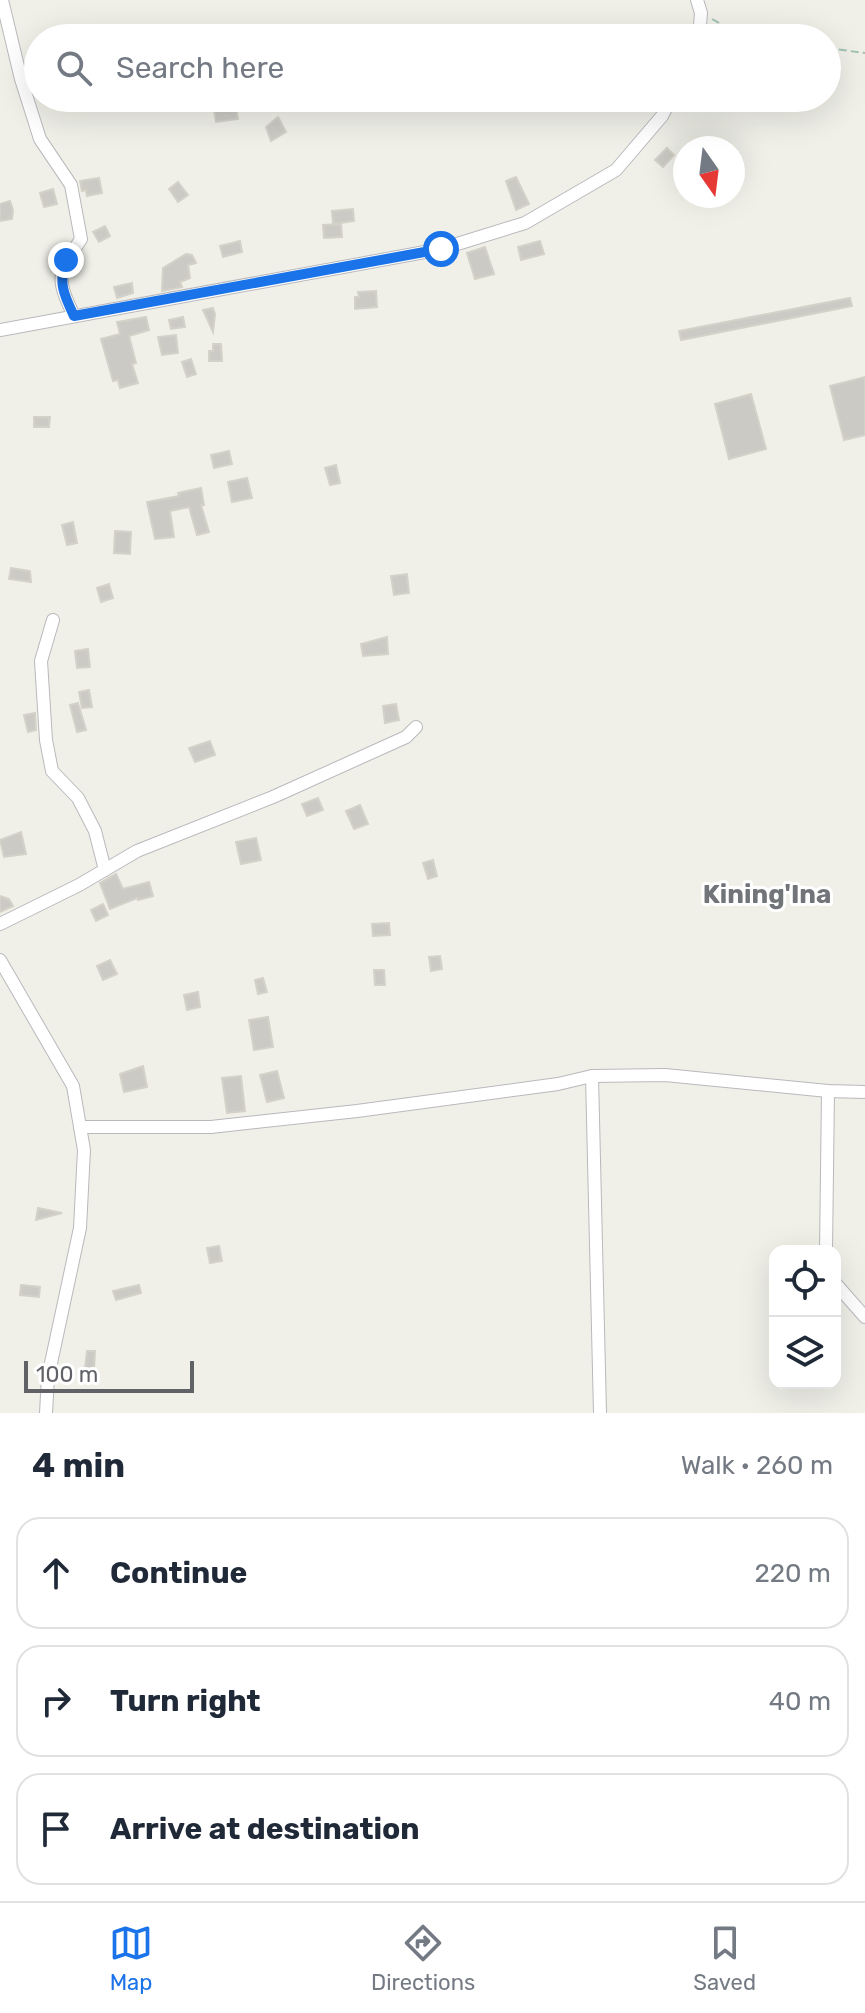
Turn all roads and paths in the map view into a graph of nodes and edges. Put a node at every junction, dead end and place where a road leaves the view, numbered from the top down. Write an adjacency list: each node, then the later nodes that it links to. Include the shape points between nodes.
1 (2, 0): 6 (street)
2 (699, 6): 3 (path)
3 (725, 24)
4 (841, 50): 5 (path)
5 (865, 53)
6 (24, 88)
7 (31, 112): 9 (street, via 40,139 71,185 81,239 60,275)
8 (664, 112): 9 (street, via 616,170 525,223 441,249)
9 (74, 316): 10 (street)
10 (0, 330)
11 (53, 620): 13 (street, via 41,661 52,771 78,798 95,831)
12 (416, 727): 13 (street, via 406,737 137,851)
13 (105, 870): 14 (street)
14 (0, 924)
15 (0, 960): 19 (street, via 73,1086)
16 (592, 1076): 17 (street, via 665,1075); 19 (street, via 211,1127); 24 (street)
17 (828, 1091): 18 (street); 20 (street)
18 (865, 1092)
19 (80, 1127): 23 (street, via 80,1228 48,1377)
20 (826, 1245)
21 (841, 1290): 22 (street)
22 (865, 1317)
23 (46, 1413)
24 (600, 1413)

